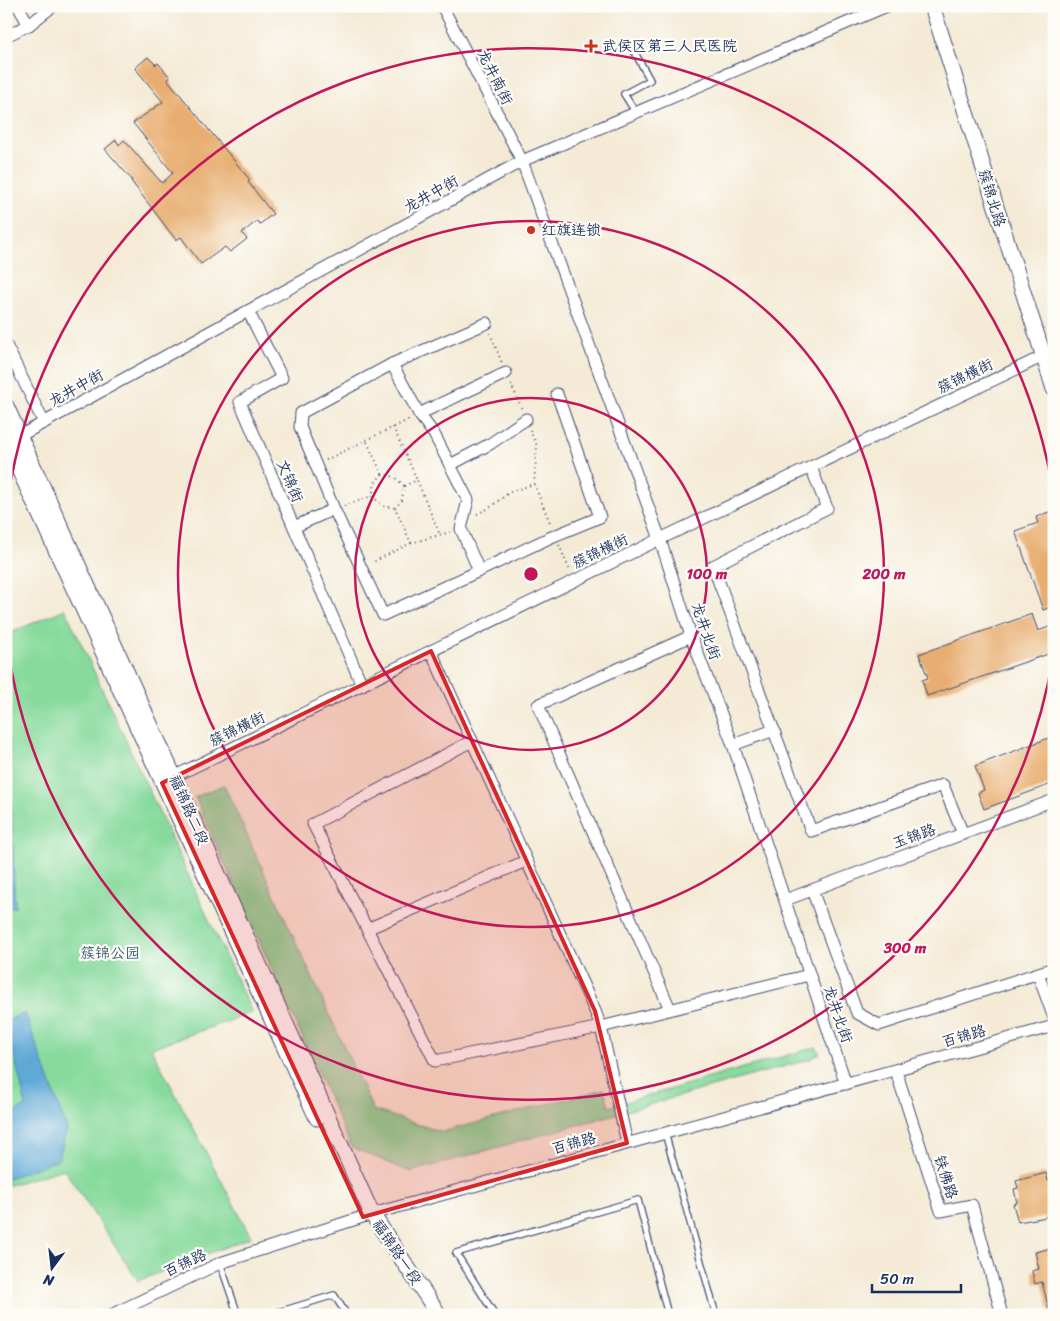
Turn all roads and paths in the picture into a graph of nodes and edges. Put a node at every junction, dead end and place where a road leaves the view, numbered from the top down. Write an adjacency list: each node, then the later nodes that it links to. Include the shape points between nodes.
1 (18, 6): 6 (street)
2 (53, 6): 6 (street)
3 (442, 6): 10 (street, 龙井南街)
4 (887, 6): 9 (street, 龙井中街)
5 (932, 6): 14 (street, 簇锦北路)
6 (28, 26): 7 (street)
7 (6, 36)
8 (634, 51): 9 (lane, via 650,80 624,94)
9 (636, 113): 10 (street, 龙井中街)
10 (522, 162): 11 (street, 龙井中街); 40 (street, 龙井北街)
11 (248, 311): 22 (street, 龙井中街); 37 (street, 文锦街, via 282,378 240,402)
12 (487, 323): 15 (street); 16 (path)
13 (6, 345): 22 (street)
14 (1048, 353): 17 (street, 簇锦北路); 28 (street, 簇锦横街)
15 (392, 364): 20 (street); 26 (street, via 301,413 300,427)
16 (506, 373): 20 (street); 21 (path)
17 (1054, 389)
18 (557, 394): 39 (street, via 600,517)
19 (6, 406): 24 (street, 福锦路二段)
20 (419, 414): 23 (path); 27 (street)
21 (526, 419): 27 (street, via 490,444); 31 (path, via 537,446)
22 (44, 423): 24 (street, 龙井中街)
23 (394, 427): 25 (path); 30 (path)
24 (10, 441): 51 (street, 福锦路二段)
25 (366, 441): 26 (path); 29 (path)
26 (315, 464): 35 (street)
27 (450, 464): 36 (street, via 468,500)
28 (810, 467): 40 (street, 簇锦横街); 48 (street, via 827,508 713,566)
29 (382, 474): 32 (path, via 395,477); 33 (path, via 375,483)
30 (417, 480): 32 (path); 38 (path)
31 (534, 484): 36 (path, via 510,492); 39 (path)
32 (404, 486): 34 (path, via 402,500)
33 (372, 496): 34 (path, via 383,506); 35 (path)
34 (395, 508): 41 (path)
35 (334, 509): 37 (street); 42 (street)
36 (462, 525): 38 (path); 43 (street)
37 (294, 527): 47 (street, 文锦街)
38 (440, 535): 41 (path)
39 (555, 536): 43 (street); 44 (path)
40 (660, 539): 44 (street, 簇锦横街); 45 (street, 龙井北街)
41 (411, 543): 42 (path)
42 (361, 568): 43 (street, via 383,615)
43 (479, 571)
44 (574, 581): 46 (street, 簇锦横街)
45 (691, 636): 50 (street, 龙井北街); 61 (street, via 538,705)
46 (431, 651): 47 (street, 簇锦横街); 49 (street)
47 (362, 685): 51 (street, 簇锦横街)
48 (774, 730): 50 (street); 53 (street, via 811,831 943,785)
49 (472, 741): 54 (street); 57 (street, via 313,824)
50 (733, 745): 56 (street, 龙井北街)
51 (168, 780): 69 (street, 福锦路二段)
52 (1054, 800): 53 (street, 玉锦路)
53 (963, 834): 55 (street, 玉锦路)
54 (526, 861): 57 (street); 64 (street)
55 (812, 890): 56 (street, 玉锦路); 59 (street, via 857,1013 878,1026)
56 (785, 900): 60 (street, 龙井北街)
57 (367, 929): 64 (street, via 435,1061)
58 (1054, 968): 59 (street)
59 (1038, 974): 62 (street)
60 (809, 975): 61 (street); 66 (street, 龙井北街)
61 (670, 1009): 64 (street)
62 (1054, 1018)
63 (1054, 1026): 65 (street, 百锦路)
64 (601, 1027): 68 (street)
65 (896, 1070): 66 (street, 百锦路); 80 (street, 铁佛路, via 941,1211 972,1204)
66 (846, 1084): 67 (street, 百锦路)
67 (665, 1133): 68 (street, 百锦路); 79 (lane)
68 (627, 1143): 69 (street, 百锦路)
69 (367, 1216): 70 (street, 百锦路); 75 (street, 福锦路一段); 76 (street, 福锦路一段)
70 (220, 1263): 71 (street, 百锦路); 72 (lane)
71 (111, 1315)
72 (238, 1315)
73 (269, 1315): 74 (lane, via 334,1295)
74 (348, 1315)
75 (428, 1315)
76 (439, 1315)
77 (495, 1315): 78 (lane, via 456,1253 638,1200)
78 (668, 1315)
79 (716, 1315)
80 (1002, 1315)

